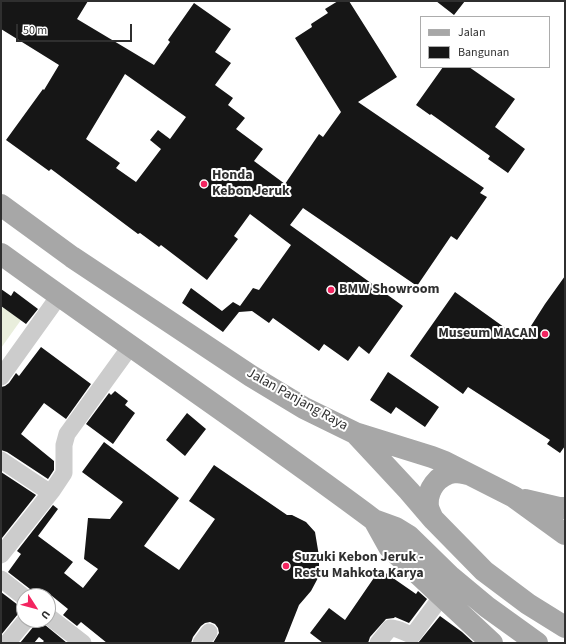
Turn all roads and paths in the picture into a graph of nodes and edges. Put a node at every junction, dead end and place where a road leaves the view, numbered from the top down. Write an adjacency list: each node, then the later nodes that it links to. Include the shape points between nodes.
1 (1, 205): 6 (main road, Jalan Panjang Raya, via 72,257 251,376 304,408)
2 (1, 254): 3 (main road)
3 (59, 296): 4 (main road); 5 (street)
4 (130, 347): 9 (street, via 66,434 65,470); 13 (main road)
5 (1, 377)
6 (355, 433): 8 (main road, via 432,457); 12 (main road, Jalan Panjang Raya)
7 (1, 460): 9 (street, via 49,492)
8 (468, 474): 10 (main road); 12 (main road, via 455,472 444,475 434,484 428,495 428,507)
9 (52, 491): 15 (street)
10 (514, 498): 11 (main road); 14 (main road)
11 (565, 508)
12 (433, 519): 20 (main road, Jalan Panjang Raya, via 484,571 528,604)
13 (374, 520): 18 (main road, via 389,548); 26 (main road, via 409,536 451,577)
14 (565, 534)
15 (1, 555)
16 (1, 579): 17 (street)
17 (16, 591)
18 (442, 596): 24 (street, via 413,635 390,628); 25 (main road)
19 (56, 622): 23 (street)
20 (565, 627)
21 (19, 628): 22 (street)
22 (7, 643)
23 (83, 643)
24 (378, 643)
25 (492, 643)
26 (537, 643)

